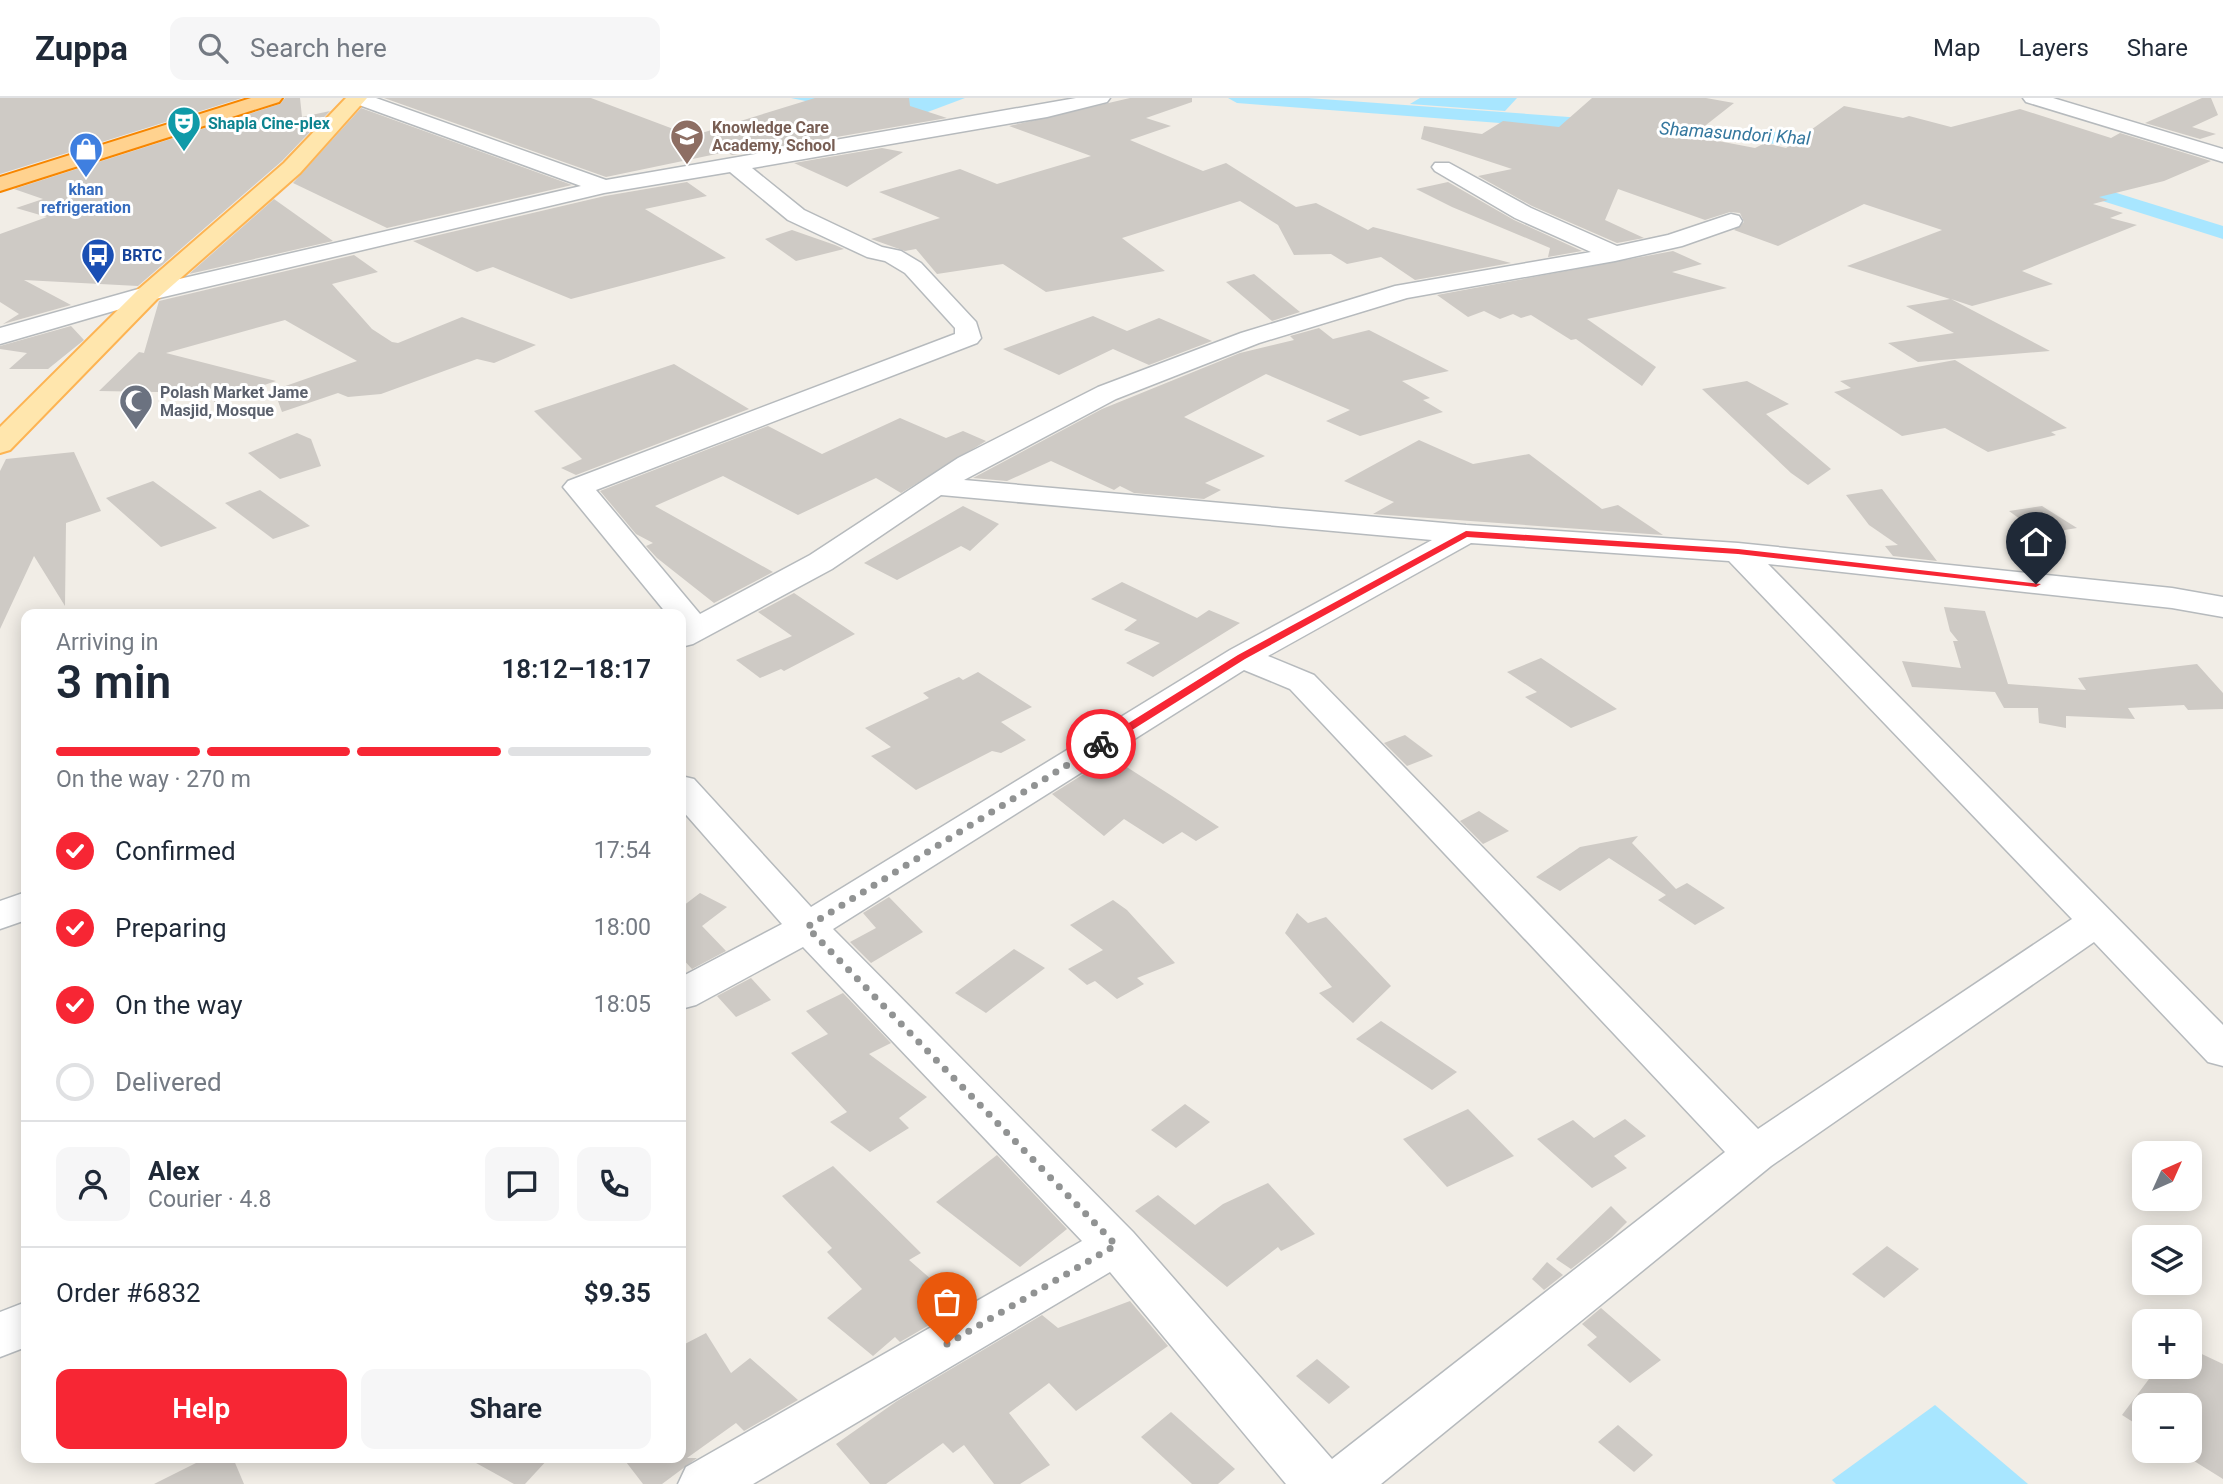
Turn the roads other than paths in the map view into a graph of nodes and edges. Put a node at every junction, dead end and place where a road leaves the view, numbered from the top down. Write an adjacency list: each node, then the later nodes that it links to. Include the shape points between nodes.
1 (272, 98): 8 (highway)
2 (357, 98): 9 (street); 12 (main road, via 292,168)
3 (1100, 98): 6 (street)
4 (2033, 98): 5 (street)
5 (2223, 156)
6 (734, 164): 9 (street); 19 (street, via 796,215 913,268 967,327 968,338 578,487)
7 (1442, 167): 11 (street, via 1523,214)
8 (0, 184)
9 (604, 187): 12 (street)
10 (1731, 221): 11 (street, via 1674,242)
11 (1615, 254): 15 (street, via 1404,291 1250,338 1107,393)
12 (149, 293): 13 (street); 14 (main road)
13 (0, 336)
14 (0, 444)
15 (936, 485): 16 (street); 20 (street, via 821,562)
16 (1466, 534): 17 (street); 21 (street)
17 (1738, 552): 18 (street); 25 (street)
18 (2223, 607)
19 (670, 609)
20 (688, 633)
21 (1242, 657): 26 (street); 29 (street, via 1301,682)
22 (686, 793): 26 (street)
23 (21, 907): 24 (street)
24 (0, 916)
25 (2097, 921): 28 (street); 29 (street)
26 (807, 927): 27 (street); 30 (street)
27 (686, 992)
28 (2223, 1051)
29 (1755, 1154): 35 (street)
30 (1116, 1245): 33 (street); 34 (street)
31 (21, 1326): 32 (street)
32 (0, 1336)
33 (705, 1484)
34 (1319, 1484)
35 (1341, 1484)

